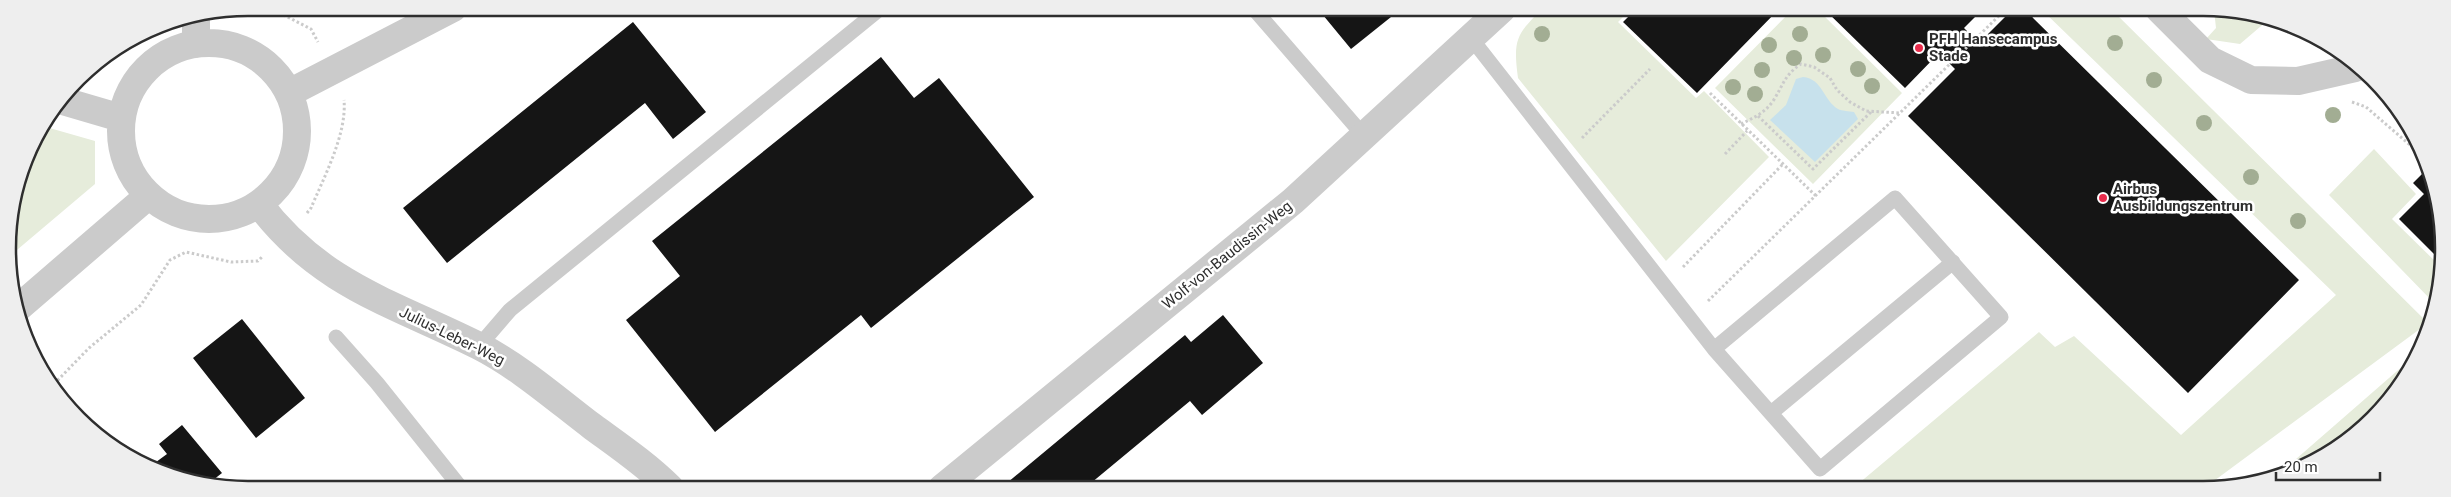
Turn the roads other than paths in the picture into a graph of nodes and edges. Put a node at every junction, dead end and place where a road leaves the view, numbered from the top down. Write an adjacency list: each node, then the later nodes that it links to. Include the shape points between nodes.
1 (438, 16): 9 (street)
2 (871, 16): 18 (lane, via 510,310)
3 (1261, 16): 12 (lane)
4 (1495, 16): 7 (street, Wolf-von-Baudissin-Weg)
5 (2165, 16): 8 (street, via 2210,60 2251,80 2298,81)
6 (196, 31): 9 (street, via 251,53 273,70); 11 (street, via 147,68 130,91)
7 (1471, 38): 12 (street, Wolf-von-Baudissin-Weg); 19 (lane)
8 (2350, 69)
9 (289, 93): 14 (street, via 298,122 296,152 284,180)
10 (68, 102): 11 (street)
11 (121, 118): 13 (street, via 122,148 132,176)
12 (1364, 136): 23 (street, Wolf-von-Baudissin-Weg, via 1294,201)
13 (148, 196): 14 (street, via 177,215 206,220 237,216); 16 (street)
14 (259, 204): 18 (street, Julius-Leber-Weg, via 274,225 324,269 371,297)
15 (1953, 262): 19 (lane, via 1896,198); 20 (lane); 20 (lane, via 2001,317 1820,469)
16 (23, 304)
17 (336, 337): 21 (lane)
18 (479, 346): 22 (street, Julius-Leber-Weg, via 511,365)
19 (1714, 349): 20 (lane)
20 (1770, 413)
21 (455, 481)
22 (661, 481)
23 (951, 481)

